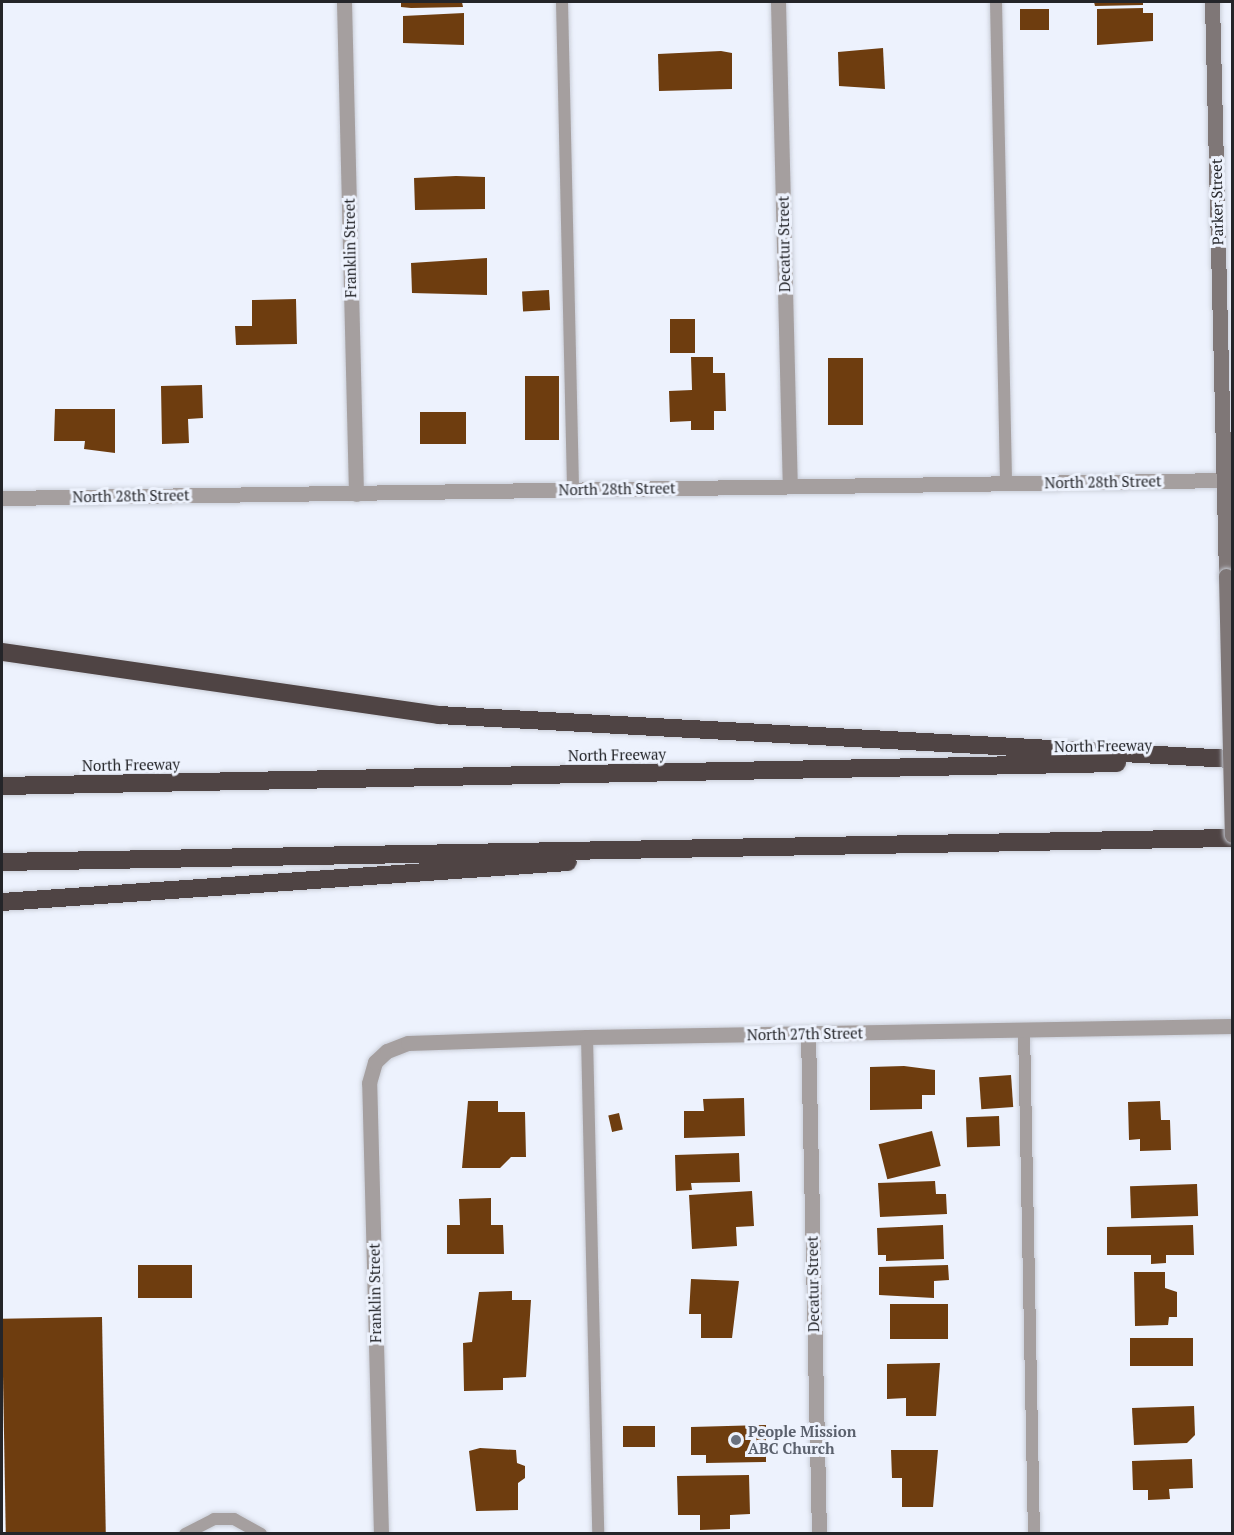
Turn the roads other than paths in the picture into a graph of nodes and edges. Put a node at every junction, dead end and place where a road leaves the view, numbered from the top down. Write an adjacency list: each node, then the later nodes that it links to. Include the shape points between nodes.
1 (344, 2): 10 (street, Franklin Street)
2 (561, 2): 9 (lane)
3 (778, 2): 8 (street, Decatur Street)
4 (996, 2): 7 (lane)
5 (1212, 2): 6 (street, Parker Street)
6 (1228, 480): 7 (street, North 28th Street); 15 (street, Parker Street, bridge, via 1226,576)
7 (1006, 484): 8 (street, North 28th Street)
8 (790, 486): 9 (street, North 28th Street)
9 (573, 489): 10 (street, North 28th Street)
10 (356, 494): 11 (street, North 28th Street)
11 (2, 498)
12 (2, 651): 13 (highway, via 439,715)
13 (1233, 760): 14 (highway, North Freeway)
14 (2, 786)
15 (1233, 836): 16 (highway)
16 (856, 845): 17 (highway); 18 (highway)
17 (2, 862)
18 (2, 902)
19 (1233, 1026): 20 (street, North 27th Street)
20 (1024, 1029): 21 (street, North 27th Street); 29 (lane)
21 (808, 1034): 22 (street, North 27th Street); 28 (street, Decatur Street)
22 (587, 1037): 23 (street, North 27th Street, via 408,1043); 27 (lane)
23 (380, 1056): 26 (street, Franklin Street, via 369,1083)
24 (185, 1533): 25 (lane, via 214,1519 234,1519)
25 (261, 1533)
26 (381, 1533)
27 (598, 1533)
28 (819, 1533)
29 (1034, 1533)

